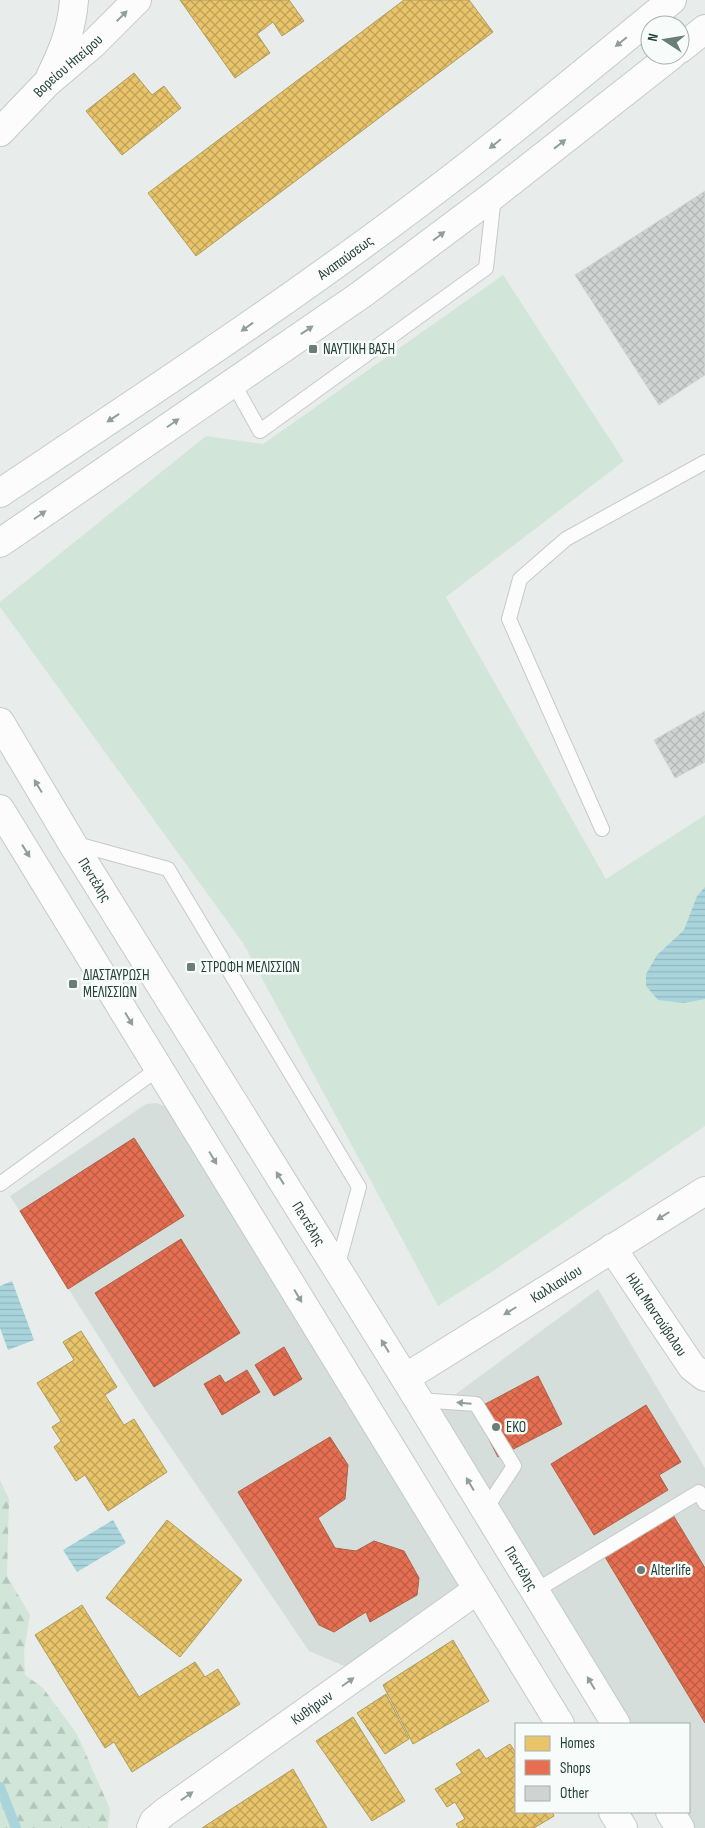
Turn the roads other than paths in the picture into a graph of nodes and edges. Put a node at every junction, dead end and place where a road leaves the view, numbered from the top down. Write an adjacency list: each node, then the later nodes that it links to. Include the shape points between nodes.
1 (74, 0): 7 (main road, via 68,36)
2 (137, 0): 7 (main road, Βορείου Ηπείρου, one-way to 2, via 94,44)
3 (672, 0): 12 (main road, Αναπαύσεως, one-way to 12, via 470,164 351,253 227,342)
4 (705, 29): 5 (main road)
5 (690, 41)
6 (659, 65): 9 (main road, one-way to 6)
7 (47, 83): 8 (main road, Βορείου Ηπείρου)
8 (0, 132)
9 (494, 196): 10 (main road, one-way to 9, via 362,294); 10 (lane, via 486,268 260,430)
10 (232, 381): 13 (main road, one-way to 10)
11 (705, 462): 16 (lane, via 566,539 520,579 509,619)
12 (0, 493)
13 (0, 543)
14 (0, 722): 17 (main road, Πεντέλης, one-way to 14)
15 (0, 809): 18 (main road, one-way to 18)
16 (602, 829)
17 (72, 843): 22 (main road, Πεντέλης, one-way to 17); 22 (lane, via 168,869 359,1187)
18 (158, 1068): 19 (lane); 27 (main road, one-way to 27)
19 (0, 1184)
20 (705, 1191): 21 (main road, Καλλιανίου, one-way to 21)
21 (612, 1248): 23 (main road, Ηλία Μαντούβαλου, via 692,1367); 24 (main road, Καλλιανίου, one-way to 24)
22 (337, 1269): 24 (main road, Πεντέλης, one-way to 22)
23 (705, 1377)
24 (412, 1389): 26 (main road, Πεντέλης, one-way to 24); 26 (lane, one-way to 24, via 514,1466 476,1404)
25 (705, 1502): 28 (lane, via 699,1492)
26 (485, 1510): 28 (main road, Πεντέλης)
27 (477, 1590): 29 (main road); 33 (main road, Κυθήρων, one-way to 27, via 165,1812)
28 (535, 1591): 30 (main road, Πεντέλης, one-way to 28)
29 (559, 1723)
30 (615, 1723)
31 (614, 1813): 34 (main road)
32 (671, 1813): 35 (main road)
33 (151, 1828)
34 (623, 1828)
35 (680, 1828)

